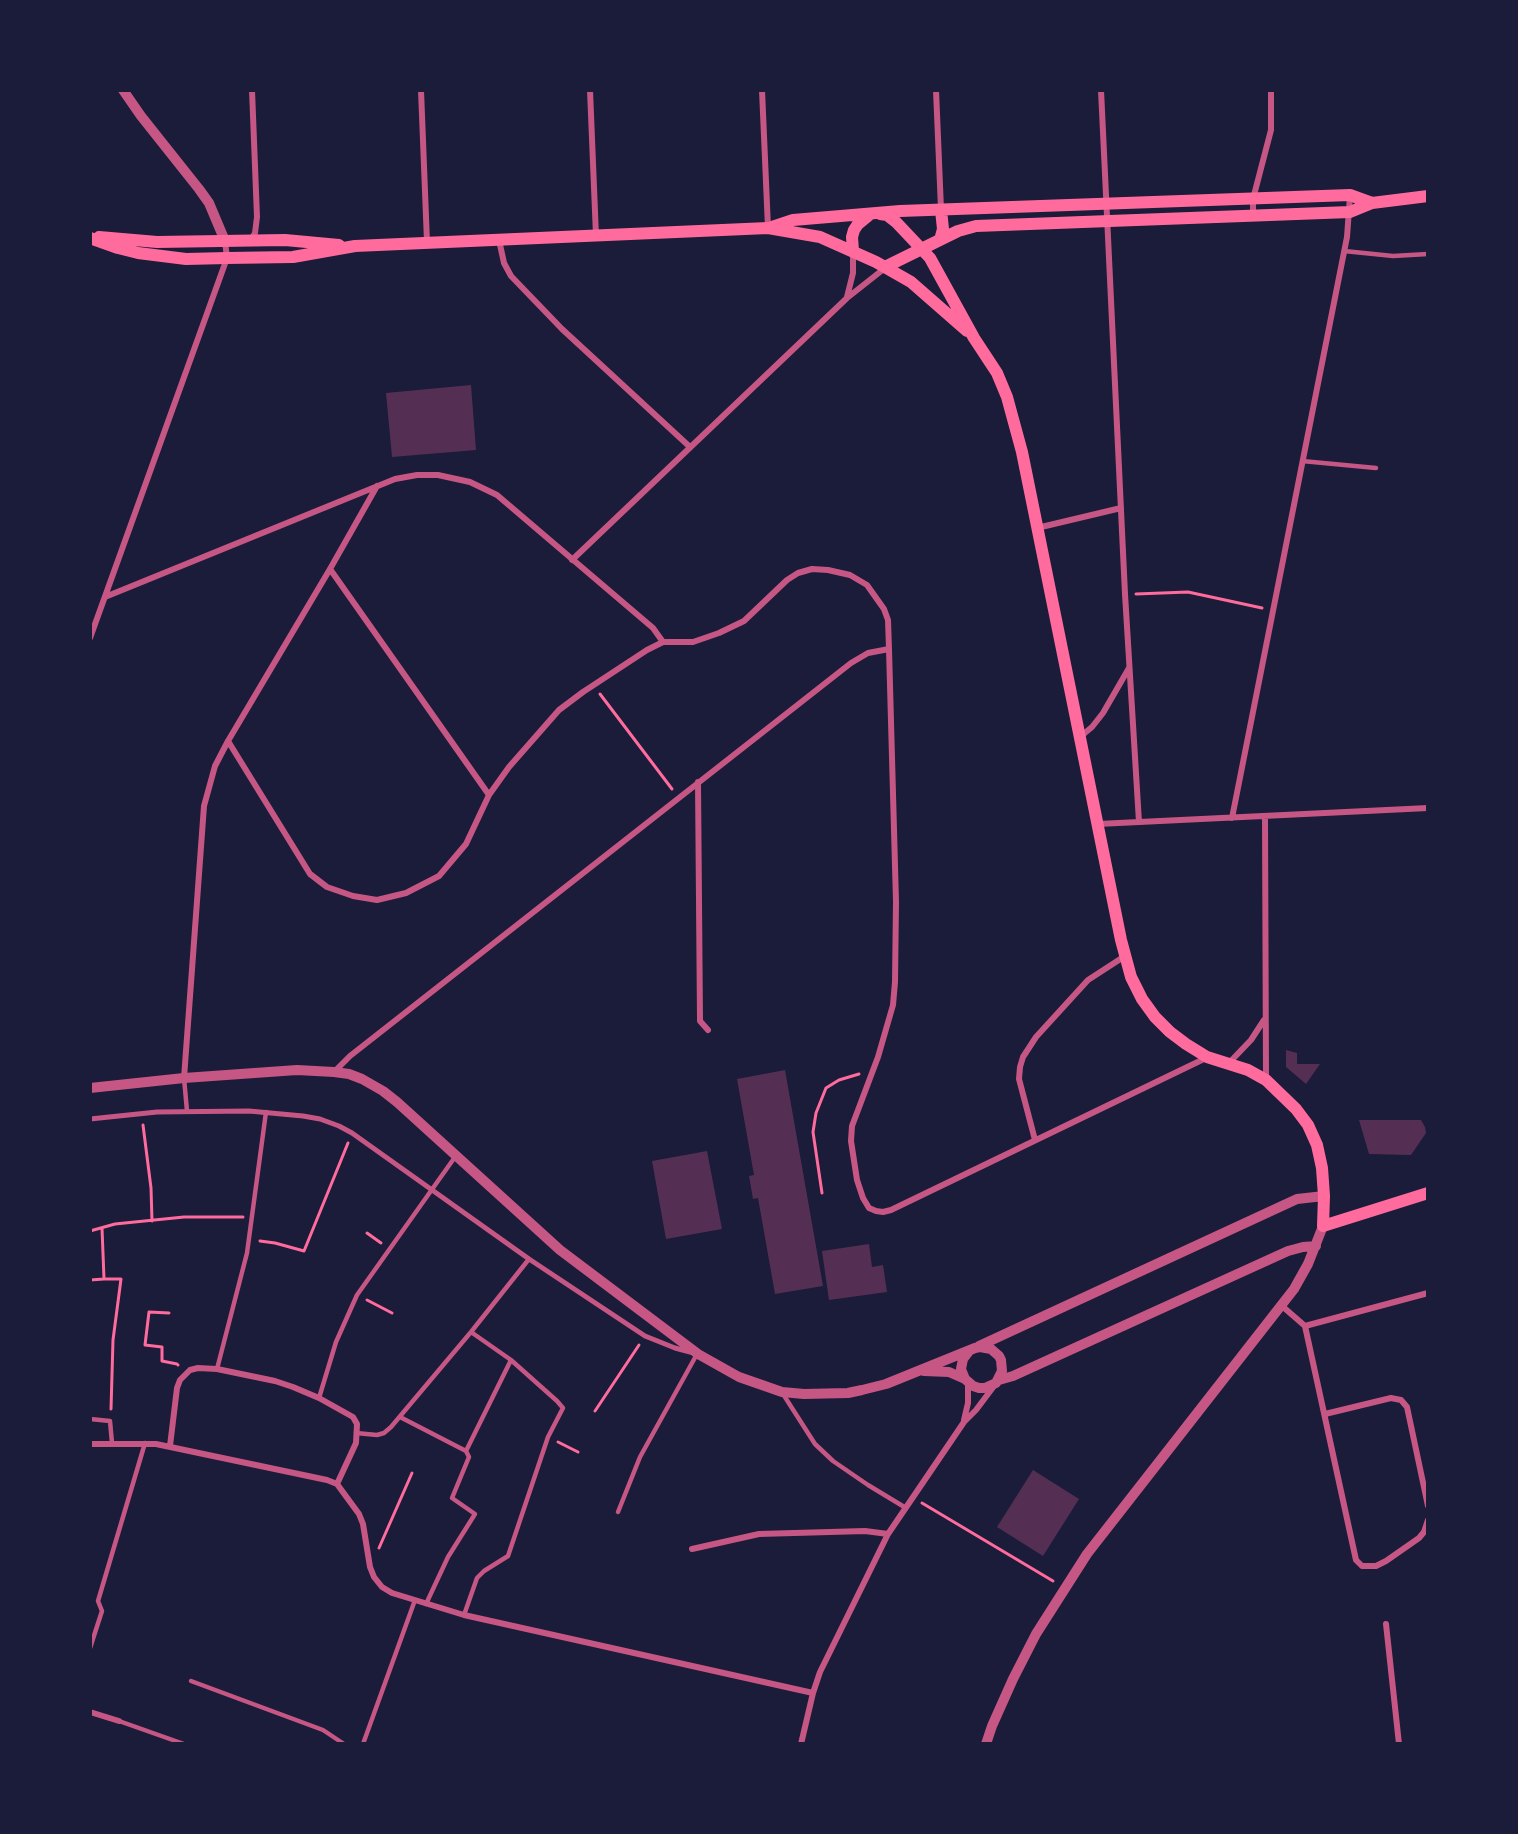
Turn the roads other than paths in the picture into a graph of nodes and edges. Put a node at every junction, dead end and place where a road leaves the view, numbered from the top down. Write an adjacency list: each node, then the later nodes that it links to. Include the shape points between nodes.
1 (123, 90): 26 (street, via 209,203)
2 (252, 90): 25 (street, via 257,217)
3 (420, 90): 27 (street)
4 (590, 90): 21 (street)
5 (762, 90): 19 (street)
6 (936, 90): 14 (street)
7 (1101, 90): 13 (street)
8 (1270, 90): 11 (street, via 1271,130)
9 (1350, 195): 11 (main road); 12 (main road); 15 (street)
10 (1428, 196): 12 (main road)
11 (1253, 199): 13 (main road); 17 (street)
12 (1372, 203): 15 (main road)
13 (1106, 204): 14 (main road); 18 (street)
14 (941, 210): 16 (main road); 24 (main road)
15 (1350, 212): 17 (main road); 30 (street)
16 (874, 214): 19 (main road, via 793,220); 20 (main road, via 892,218); 31 (main road, via 854,230)
17 (1253, 217): 18 (main road)
18 (1107, 222): 24 (main road, via 976,226); 41 (street)
19 (768, 228): 21 (main road); 31 (main road, via 820,237)
20 (906, 232): 29 (main road); 34 (main road, via 898,256)
21 (596, 236): 23 (main road)
22 (90, 237): 26 (main road); 33 (main road, via 138,253 186,259)
23 (499, 240): 27 (main road); 37 (street, via 511,276 562,329)
24 (940, 240): 29 (main road)
25 (251, 241): 26 (main road); 28 (main road); 33 (main road, via 238,254)
26 (225, 242): 33 (street)
27 (427, 243): 28 (main road)
28 (355, 246): 33 (main road, via 293,257)
29 (922, 248): 34 (main road); 36 (main road)
30 (1344, 250): 32 (lane, via 1394,256); 38 (street)
31 (853, 251): 34 (main road); 35 (street)
32 (1428, 254)
33 (226, 258): 45 (street)
34 (885, 267): 35 (street); 36 (main road, via 911,282)
35 (847, 298): 37 (street)
36 (974, 338): 42 (main road, via 1007,397)
37 (690, 447): 43 (street)
38 (1302, 461): 39 (lane); 56 (street)
39 (1376, 468)
40 (377, 486): 43 (street, via 417,475 470,482 497,495); 44 (street); 45 (street)
41 (1121, 508): 42 (street); 49 (street)
42 (1037, 528): 50 (main road)
43 (572, 560): 47 (street, via 653,628)
44 (330, 569): 51 (street); 53 (street)
45 (105, 597): 46 (street)
46 (90, 638)
47 (663, 642): 48 (street, via 693,642 744,621 787,580 812,569 850,575 867,585 888,620); 53 (street, via 559,710)
48 (889, 649): 52 (street, via 868,653 851,663); 71 (street, via 895,981 893,1005 852,1126 857,1180 869,1208 883,1212)
49 (1130, 666): 50 (street, via 1103,713); 57 (street)
50 (1080, 738): 58 (main road)
51 (228, 741): 53 (street, via 310,874 327,887 353,896 377,900 406,893 438,876 466,844); 65 (street, via 215,766 204,806)
52 (698, 782): 61 (street, via 700,1021); 64 (street)
53 (489, 795)
54 (1428, 808): 55 (street)
55 (1264, 816): 56 (street); 60 (street)
56 (1232, 818): 57 (street)
57 (1139, 822): 58 (street)
58 (1097, 824): 59 (main road)
59 (1125, 956): 62 (main road, via 1131,976 1155,1017); 71 (street, via 1088,980 1023,1057 1019,1079)
60 (1265, 1016): 63 (street, via 1251,1040); 66 (street)
61 (708, 1030)
62 (1207, 1057): 63 (main road); 71 (street)
63 (1228, 1064): 66 (main road)
64 (334, 1072): 65 (street, via 297,1070); 72 (street, via 362,1079 383,1091)
65 (184, 1078): 67 (street); 68 (lane)
66 (1266, 1080): 75 (main road, via 1308,1125 1317,1145)
67 (90, 1088)
68 (187, 1111): 69 (street); 70 (street)
69 (266, 1112): 73 (street, via 320,1119 352,1133); 86 (lane, via 247,1253)
70 (90, 1119)
71 (1035, 1140)
72 (456, 1156): 73 (lane); 84 (street, via 560,1250)
73 (433, 1191): 78 (street); 91 (lane, via 357,1295 336,1342)
74 (1428, 1193): 76 (main road)
75 (1324, 1196): 76 (main road); 83 (street, via 1297,1199)
76 (1323, 1226): 77 (street)
77 (1316, 1246): 80 (street); 89 (street, via 1288,1251)
78 (529, 1259): 82 (lane); 84 (street, via 645,1336)
79 (1428, 1293): 81 (street)
80 (1282, 1306): 81 (street); 122 (street, via 1102,1533 1036,1634)
81 (1305, 1326): 92 (street)
82 (471, 1332): 85 (lane); 93 (lane)
83 (973, 1349): 87 (street); 88 (street, via 962,1364); 89 (street, via 986,1347 999,1356 1003,1366)
84 (698, 1354): 90 (street, via 739,1377); 105 (lane, via 640,1457)
85 (510, 1360): 101 (lane); 111 (lane, via 562,1408 548,1437 508,1556 477,1578)
86 (217, 1369): 91 (street, via 275,1381); 100 (street, via 198,1368 184,1374 177,1388)
87 (918, 1371): 88 (street, via 949,1372); 90 (street, via 848,1393)
88 (967, 1381): 89 (street, via 979,1388); 95 (street)
89 (997, 1381): 95 (street)
90 (782, 1392): 104 (lane, via 815,1444 833,1461)
91 (319, 1398): 96 (street, via 353,1416)
92 (1325, 1414): 103 (street, via 1391,1398 1401,1400 1407,1407); 106 (street, via 1356,1560 1362,1566 1386,1562 1419,1538)
93 (400, 1417): 96 (lane, via 384,1433); 101 (lane)
94 (90, 1419): 97 (lane, via 110,1421)
95 (964, 1422): 104 (street)
96 (356, 1433): 102 (street, via 356,1443)
97 (112, 1443): 98 (street); 99 (street)
98 (145, 1443): 100 (street); 113 (lane, via 98,1601 102,1611)
99 (90, 1444)
100 (170, 1446): 102 (street)
101 (466, 1451): 110 (lane, via 469,1457 452,1498 476,1514 448,1557)
102 (337, 1484): 109 (street, via 363,1524 374,1577 392,1593)
103 (1428, 1506)
104 (906, 1508): 107 (street)
105 (618, 1512)
106 (1428, 1520)
107 (888, 1534): 108 (street, via 759,1534); 115 (street)
108 (692, 1550)
109 (414, 1600): 110 (street); 120 (lane)
110 (426, 1604): 111 (street)
111 (464, 1615): 115 (street)
112 (1386, 1624): 123 (street)
113 (90, 1648)
114 (191, 1681): 119 (lane, via 323,1730)
115 (813, 1693): 121 (street)
116 (90, 1712): 117 (street)
117 (119, 1721): 118 (lane)
118 (184, 1744)
119 (344, 1744)
120 (363, 1744)
121 (801, 1744)
122 (986, 1744)
123 (1399, 1744)

